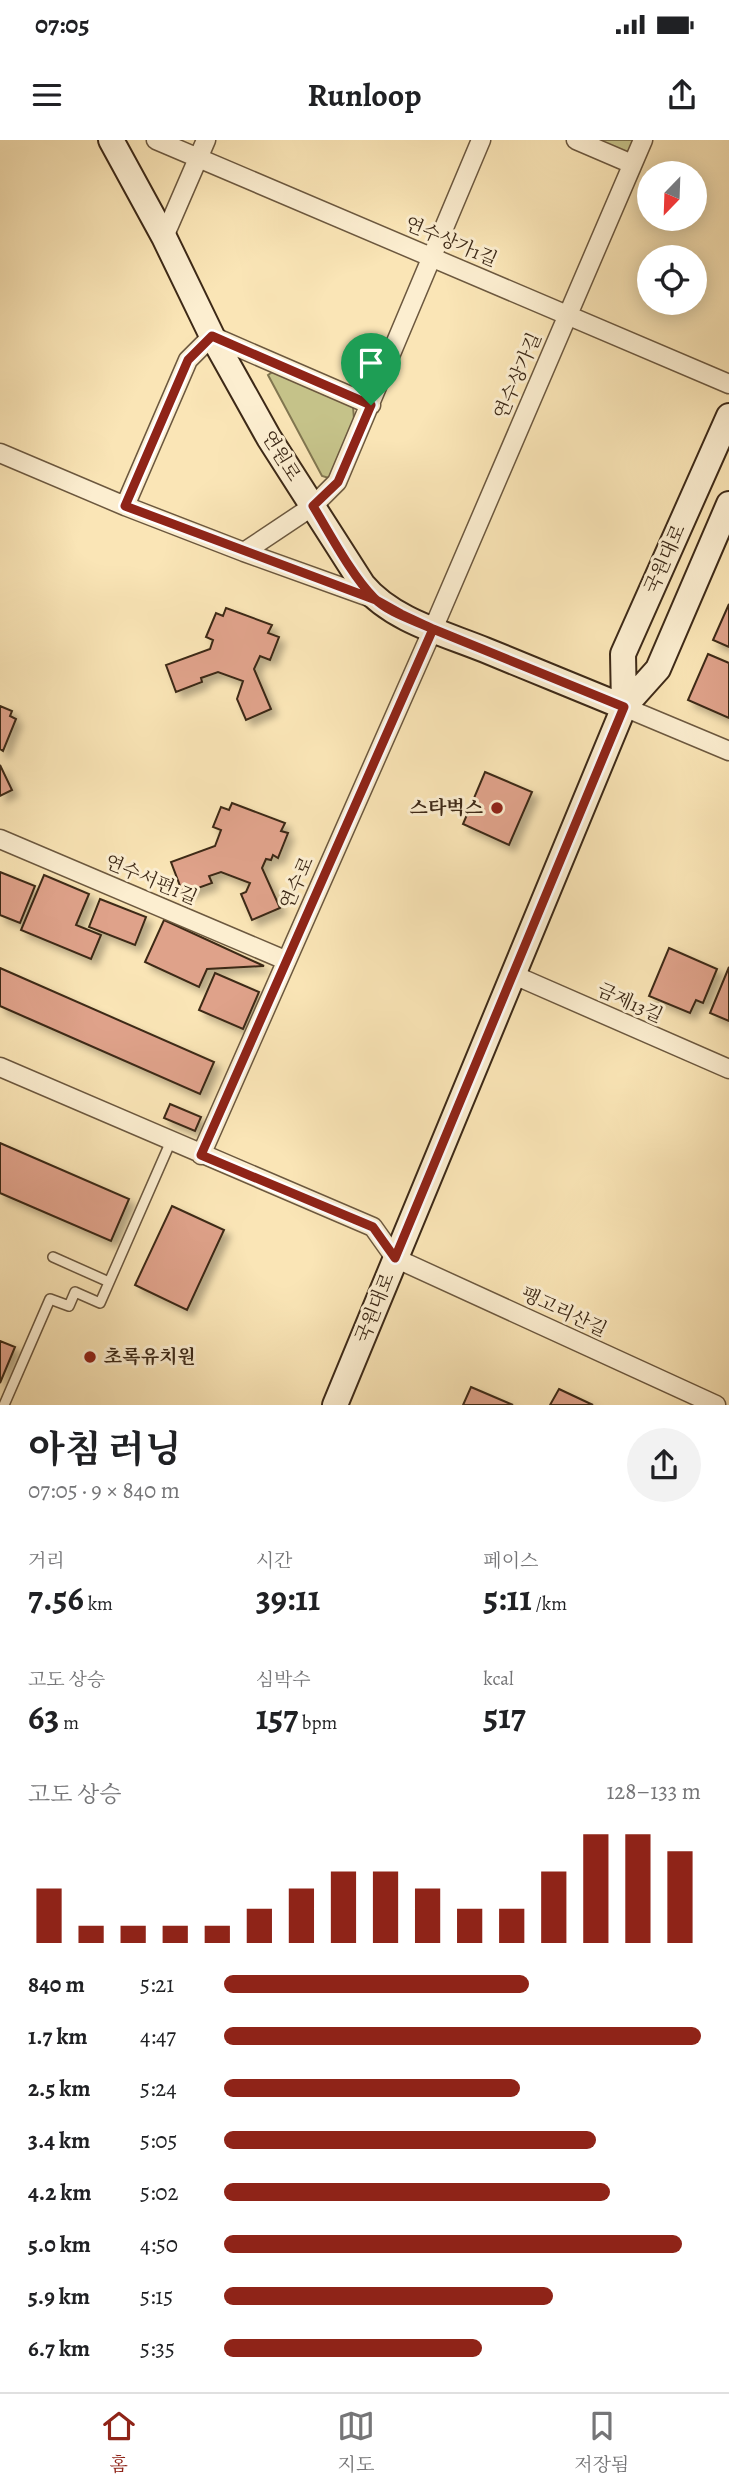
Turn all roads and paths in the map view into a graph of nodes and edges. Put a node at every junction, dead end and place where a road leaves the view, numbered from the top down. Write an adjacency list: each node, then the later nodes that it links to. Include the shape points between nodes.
1 (111, 140): 9 (street, 연원로)
2 (156, 140): 7 (street, 연수상가1길)
3 (206, 140): 7 (street)
4 (481, 140): 10 (street)
5 (576, 140): 8 (street)
6 (643, 140): 8 (street, 연수상가길)
7 (199, 159): 9 (street); 10 (street, 연수상가1길)
8 (632, 164): 11 (street, 연수상가길)
9 (164, 237): 12 (street, 연원로)
10 (432, 256): 11 (street, 연수상가1길); 14 (street)
11 (568, 314): 13 (street, 연수상가1길); 22 (street, 연수상가길)
12 (212, 336): 14 (street); 18 (street, via 188,360); 19 (street, 연원로, via 269,439)
13 (729, 384)
14 (371, 405): 19 (street, via 338,482)
15 (729, 416): 23 (street, 국원대로, via 623,654)
16 (0, 453): 18 (street)
17 (729, 504): 23 (street, 국원대로, via 658,669)
18 (125, 506): 20 (street)
19 (313, 506): 20 (street); 21 (street, 연원로)
20 (244, 552): 21 (street)
21 (376, 600): 22 (street, 연원로)
22 (433, 629): 23 (street, 연원로); 26 (street, 연수로)
23 (624, 707): 24 (street); 27 (street, 국원대로)
24 (729, 751)
25 (0, 839): 26 (street, 연수서편1길)
26 (285, 960): 31 (street, 연수로)
27 (514, 975): 29 (street, 금제13길); 33 (street, 국원대로)
28 (0, 1067): 30 (street)
29 (729, 1069)
30 (171, 1141): 31 (street); 34 (lane)
31 (201, 1155): 33 (street, via 373,1227)
32 (53, 1257): 34 (lane)
33 (395, 1258): 36 (street, 국원대로); 37 (street, 팽고리산길)
34 (109, 1282): 35 (lane, via 100,1303 75,1292 69,1306 50,1299)
35 (4, 1405)
36 (335, 1405)
37 (716, 1405)

